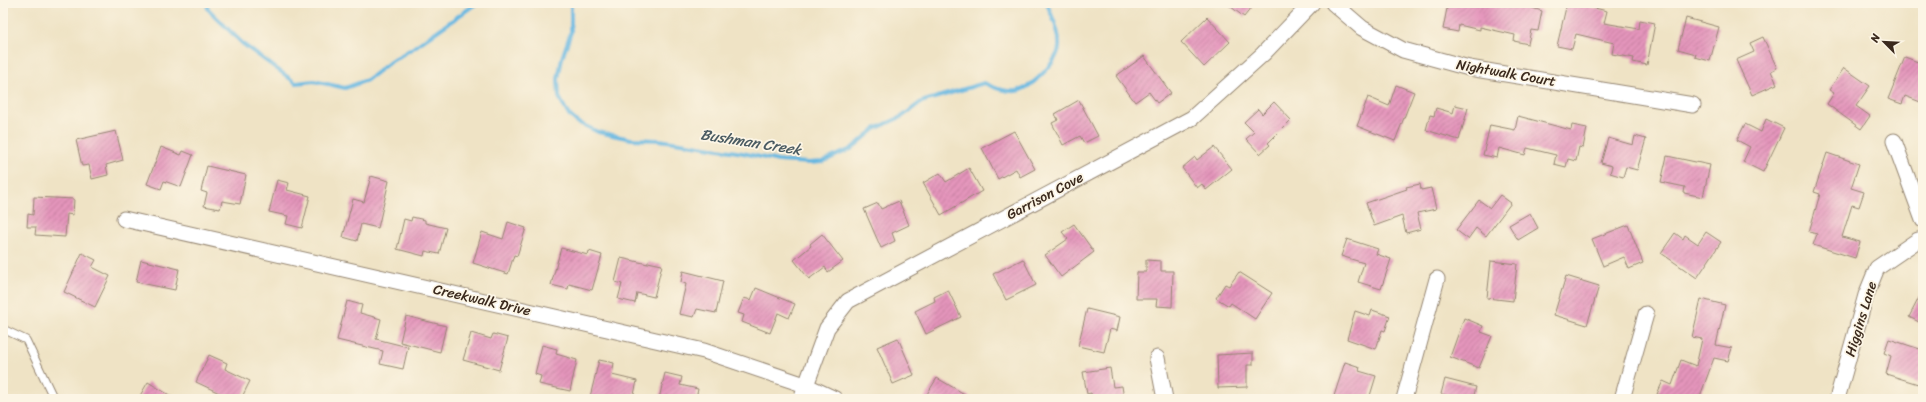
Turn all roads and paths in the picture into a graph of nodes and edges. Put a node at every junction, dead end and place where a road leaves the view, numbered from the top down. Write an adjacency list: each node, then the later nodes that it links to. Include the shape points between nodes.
1 (1312, 3): 12 (street, Garrison Cove, via 1264,54 1192,118 848,301 827,328)
2 (1333, 3): 3 (street, Nightwalk Court, via 1362,28 1403,50 1469,68)
3 (1694, 105)
4 (1894, 141): 6 (street)
5 (124, 219): 12 (street, Creekwalk Drive, via 704,351)
6 (1923, 220)
7 (1923, 239): 18 (street, Higgins Lane, via 1877,268 1866,295)
8 (1437, 279): 16 (street)
9 (1646, 314): 17 (street)
10 (3, 329): 13 (lane, via 26,340)
11 (1157, 358): 15 (street)
12 (803, 392): 14 (street, Creekwalk Drive)
13 (54, 399)
14 (835, 399)
15 (1165, 399)
16 (1404, 399)
17 (1622, 399)
18 (1837, 399)

